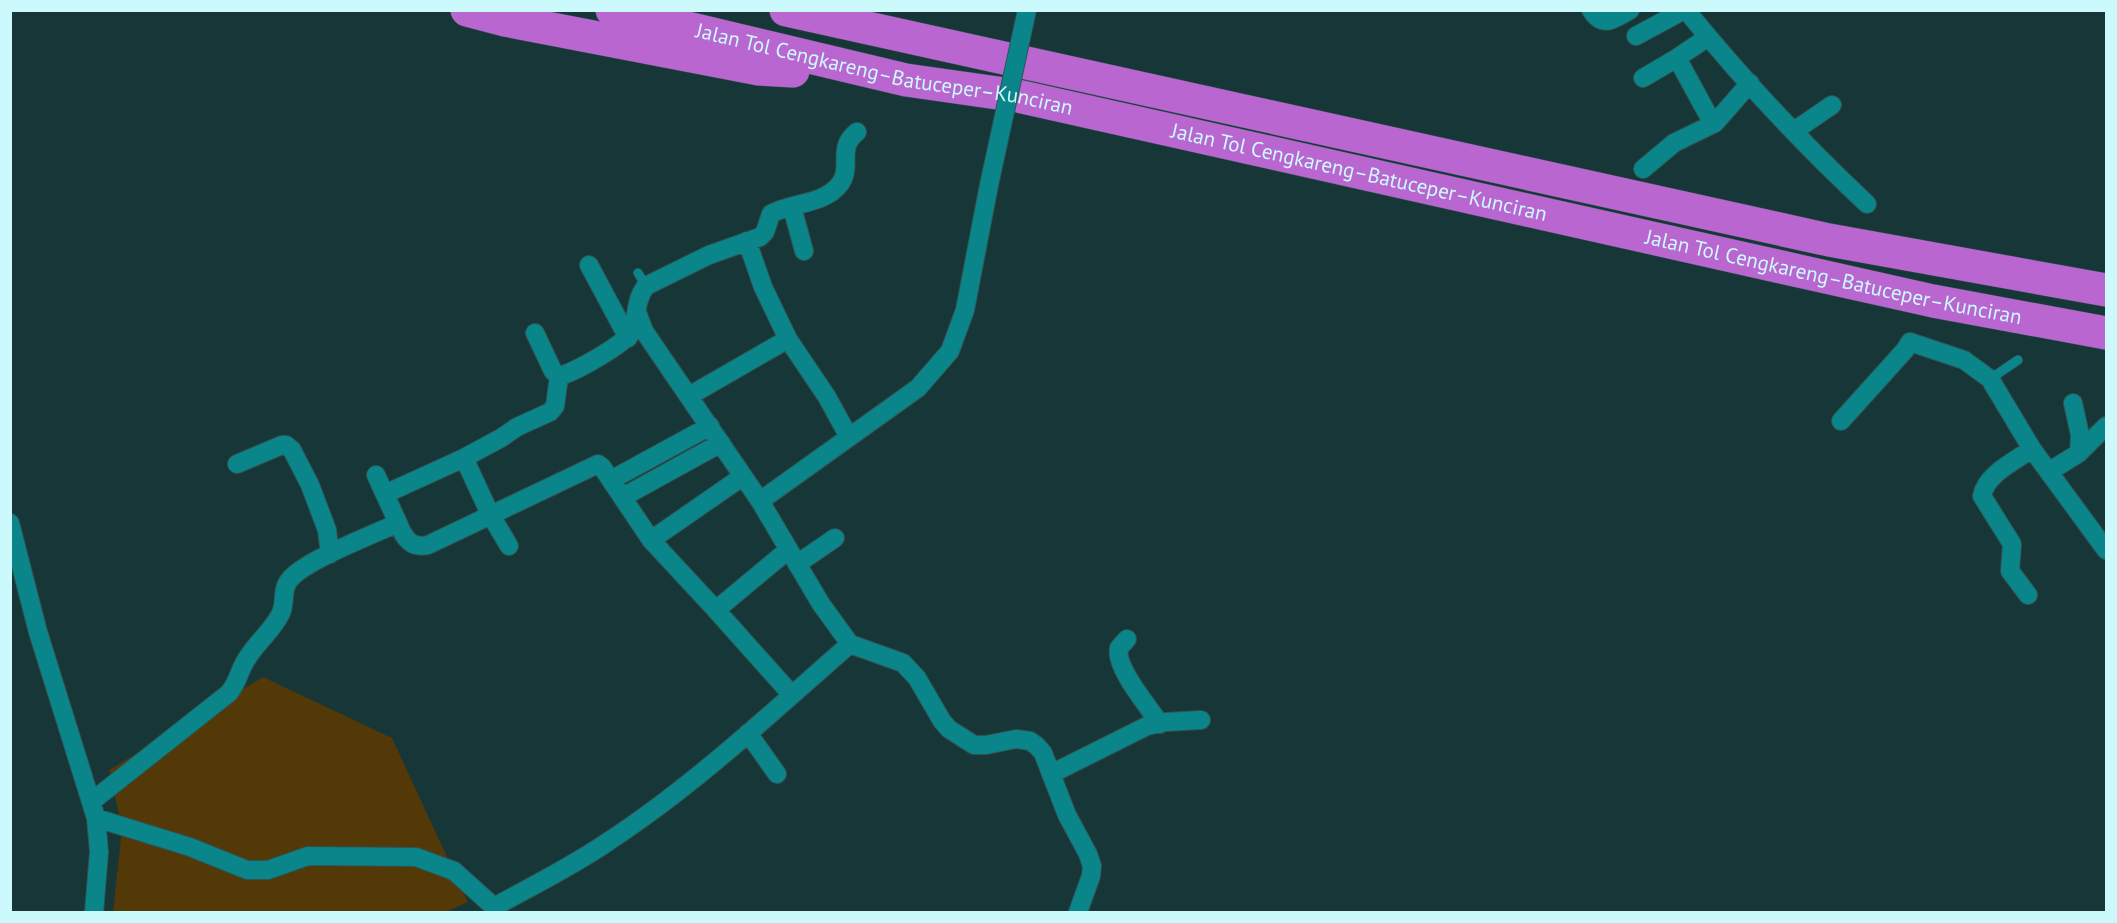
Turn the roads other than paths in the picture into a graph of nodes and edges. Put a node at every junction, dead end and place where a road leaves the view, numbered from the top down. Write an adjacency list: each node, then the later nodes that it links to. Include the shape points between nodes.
1 (467, 10): 14 (highway, via 759,69)
2 (612, 10): 14 (highway, Jalan Tol Cengkareng–Batuceper–Kunciran)
3 (786, 10): 9 (highway, Jalan Tol Cengkareng–Batuceper–Kunciran)
4 (814, 10): 9 (highway)
5 (1027, 10): 42 (street, bridge, via 965,310 950,351 918,388)
6 (1591, 10): 7 (street, via 1601,21 1613,20)
7 (1630, 10)
8 (1685, 10): 10 (street); 11 (street)
9 (862, 27): 26 (highway, Jalan Tol Cengkareng–Batuceper–Kunciran, via 1828,240)
10 (1636, 36)
11 (1708, 37): 12 (street); 15 (street)
12 (1677, 58): 13 (street); 17 (street)
13 (1643, 78)
14 (906, 80): 27 (highway, Jalan Tol Cengkareng–Batuceper–Kunciran, via 1018,96)
15 (1750, 83): 17 (street); 18 (street)
16 (1832, 105): 18 (street)
17 (1713, 124): 20 (street, via 1674,143)
18 (1794, 131): 21 (street)
19 (857, 132): 22 (street, via 846,146 841,183 832,193)
20 (1643, 169)
21 (1867, 204)
22 (792, 207): 23 (street, via 771,214 765,232); 24 (street)
23 (747, 241): 28 (street, via 642,280); 32 (street)
24 (804, 251)
25 (589, 265): 31 (street)
26 (2106, 290)
27 (1933, 301): 30 (highway, Jalan Tol Cengkareng–Batuceper–Kunciran); 33 (highway)
28 (637, 312): 31 (street); 37 (street, via 644,331)
29 (535, 333): 35 (street)
30 (2106, 333)
31 (628, 338): 35 (street)
32 (788, 339): 37 (street); 42 (street)
33 (2106, 356)
34 (2018, 360): 36 (lane)
35 (559, 376): 46 (street, via 555,406 550,412)
36 (1990, 379): 39 (street, via 1964,360 1911,342); 44 (street)
37 (689, 396): 40 (street)
38 (2073, 403): 45 (street, via 2080,435)
39 (1841, 421)
40 (710, 426): 43 (street); 51 (street)
41 (2106, 426): 45 (street)
42 (849, 437): 54 (street)
43 (722, 443): 50 (street); 53 (street)
44 (2032, 449): 48 (street); 64 (street, via 1992,477 1982,496 2012,544 2010,571)
45 (2079, 453): 48 (street)
46 (464, 458): 52 (street); 55 (street)
47 (237, 464): 62 (street, via 282,445 292,450 327,530)
48 (2050, 471): 61 (street)
49 (376, 474): 52 (street)
50 (742, 477): 54 (street); 59 (street)
51 (611, 480): 53 (street); 55 (street, via 598,464)
52 (385, 494): 57 (street)
53 (623, 497): 59 (street)
54 (760, 501): 63 (street)
55 (490, 514): 57 (street, via 420,546 405,539); 60 (street)
56 (10, 523): 74 (street)
57 (398, 524): 62 (street)
58 (835, 538): 63 (street)
59 (651, 540): 65 (street)
60 (509, 546)
61 (2106, 550)
62 (330, 554): 74 (street, via 286,584 279,618 246,659 229,693)
63 (793, 557): 65 (street); 67 (street)
64 (2028, 595)
65 (716, 610): 68 (street)
66 (1127, 639): 70 (street, via 1119,648 1119,659)
67 (850, 644): 68 (street); 73 (street, via 903,663 917,678 942,721 963,738 974,745 1030,741 1043,753)
68 (792, 695): 71 (street)
69 (1201, 720): 70 (street)
70 (1160, 723): 73 (street)
71 (748, 733): 72 (street); 75 (street, via 683,788 607,843)
72 (777, 774)
73 (1051, 774): 77 (street, via 1092,866)
74 (93, 810): 75 (street, via 247,870 268,870 308,856 416,857 454,872); 76 (street, via 99,852)
75 (494, 910)
76 (94, 912)
77 (1078, 912)

